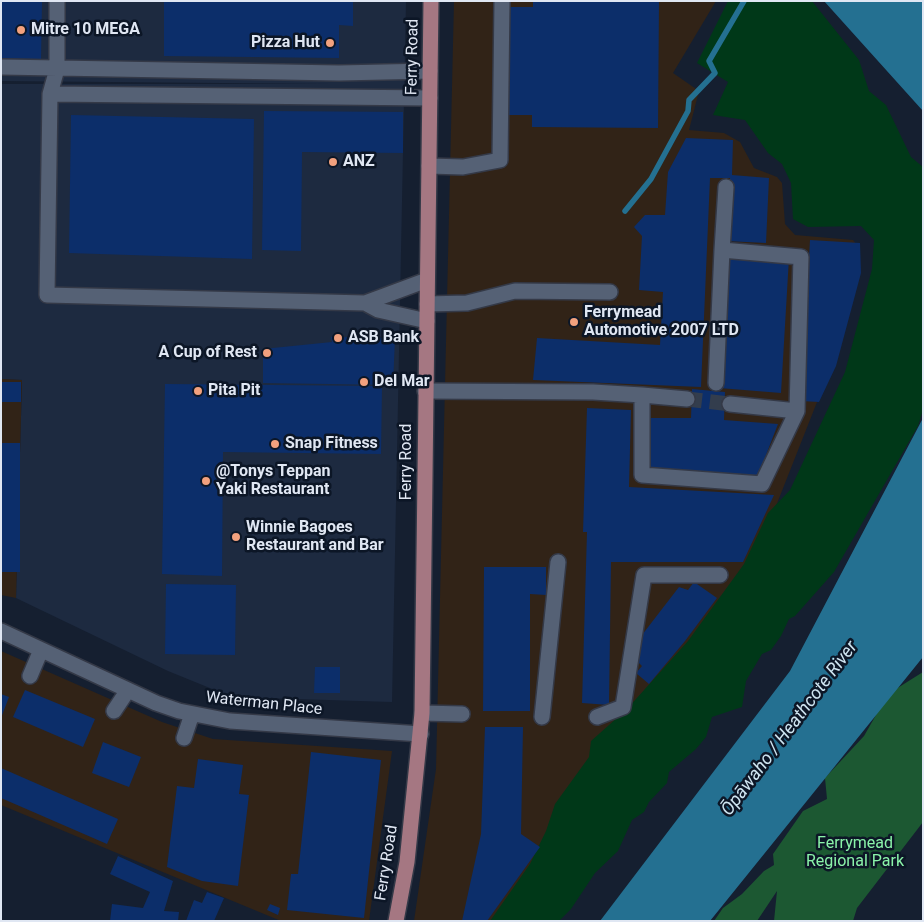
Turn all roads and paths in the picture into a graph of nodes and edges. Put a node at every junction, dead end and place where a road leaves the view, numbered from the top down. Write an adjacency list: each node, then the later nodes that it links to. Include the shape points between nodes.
1 (57, 1): 5 (street)
2 (430, 1): 6 (main road, Ferry Road)
3 (502, 1): 9 (street, via 500,160 463,167)
4 (1, 67): 5 (street)
5 (57, 69): 6 (street, via 340,74); 7 (street)
6 (430, 71): 8 (main road, Ferry Road)
7 (50, 94): 8 (street); 14 (street, via 47,295)
8 (430, 98): 9 (main road, Ferry Road)
9 (429, 166): 12 (main road, Ferry Road)
10 (726, 187): 11 (street)
11 (722, 250): 17 (street); 22 (street, via 801,257)
12 (427, 280): 14 (street); 15 (main road, Ferry Road)
13 (610, 292): 15 (street, via 515,291 467,303)
14 (365, 303): 16 (street, via 378,310)
15 (427, 304): 16 (main road, Ferry Road)
16 (427, 321): 18 (main road, Ferry Road)
17 (716, 383)
18 (426, 391): 19 (street); 30 (main road, Ferry Road)
19 (642, 395): 20 (street); 22 (street, via 642,475 762,484)
20 (687, 399)
21 (730, 404): 22 (street)
22 (797, 411)
23 (558, 562): 33 (street)
24 (720, 575): 34 (street, via 644,575 623,708)
25 (1, 631): 26 (street, Waterman Place)
26 (42, 650): 27 (street); 28 (street, Waterman Place)
27 (30, 676)
28 (128, 690): 29 (street); 31 (street, Waterman Place)
29 (114, 711)
30 (422, 713): 32 (street); 35 (main road, Ferry Road)
31 (192, 714): 35 (street, Waterman Place, via 255,724); 36 (street)
32 (462, 714)
33 (542, 717)
34 (597, 717)
35 (421, 734): 37 (main road, Ferry Road, via 407,862)
36 (184, 738)
37 (396, 921)

